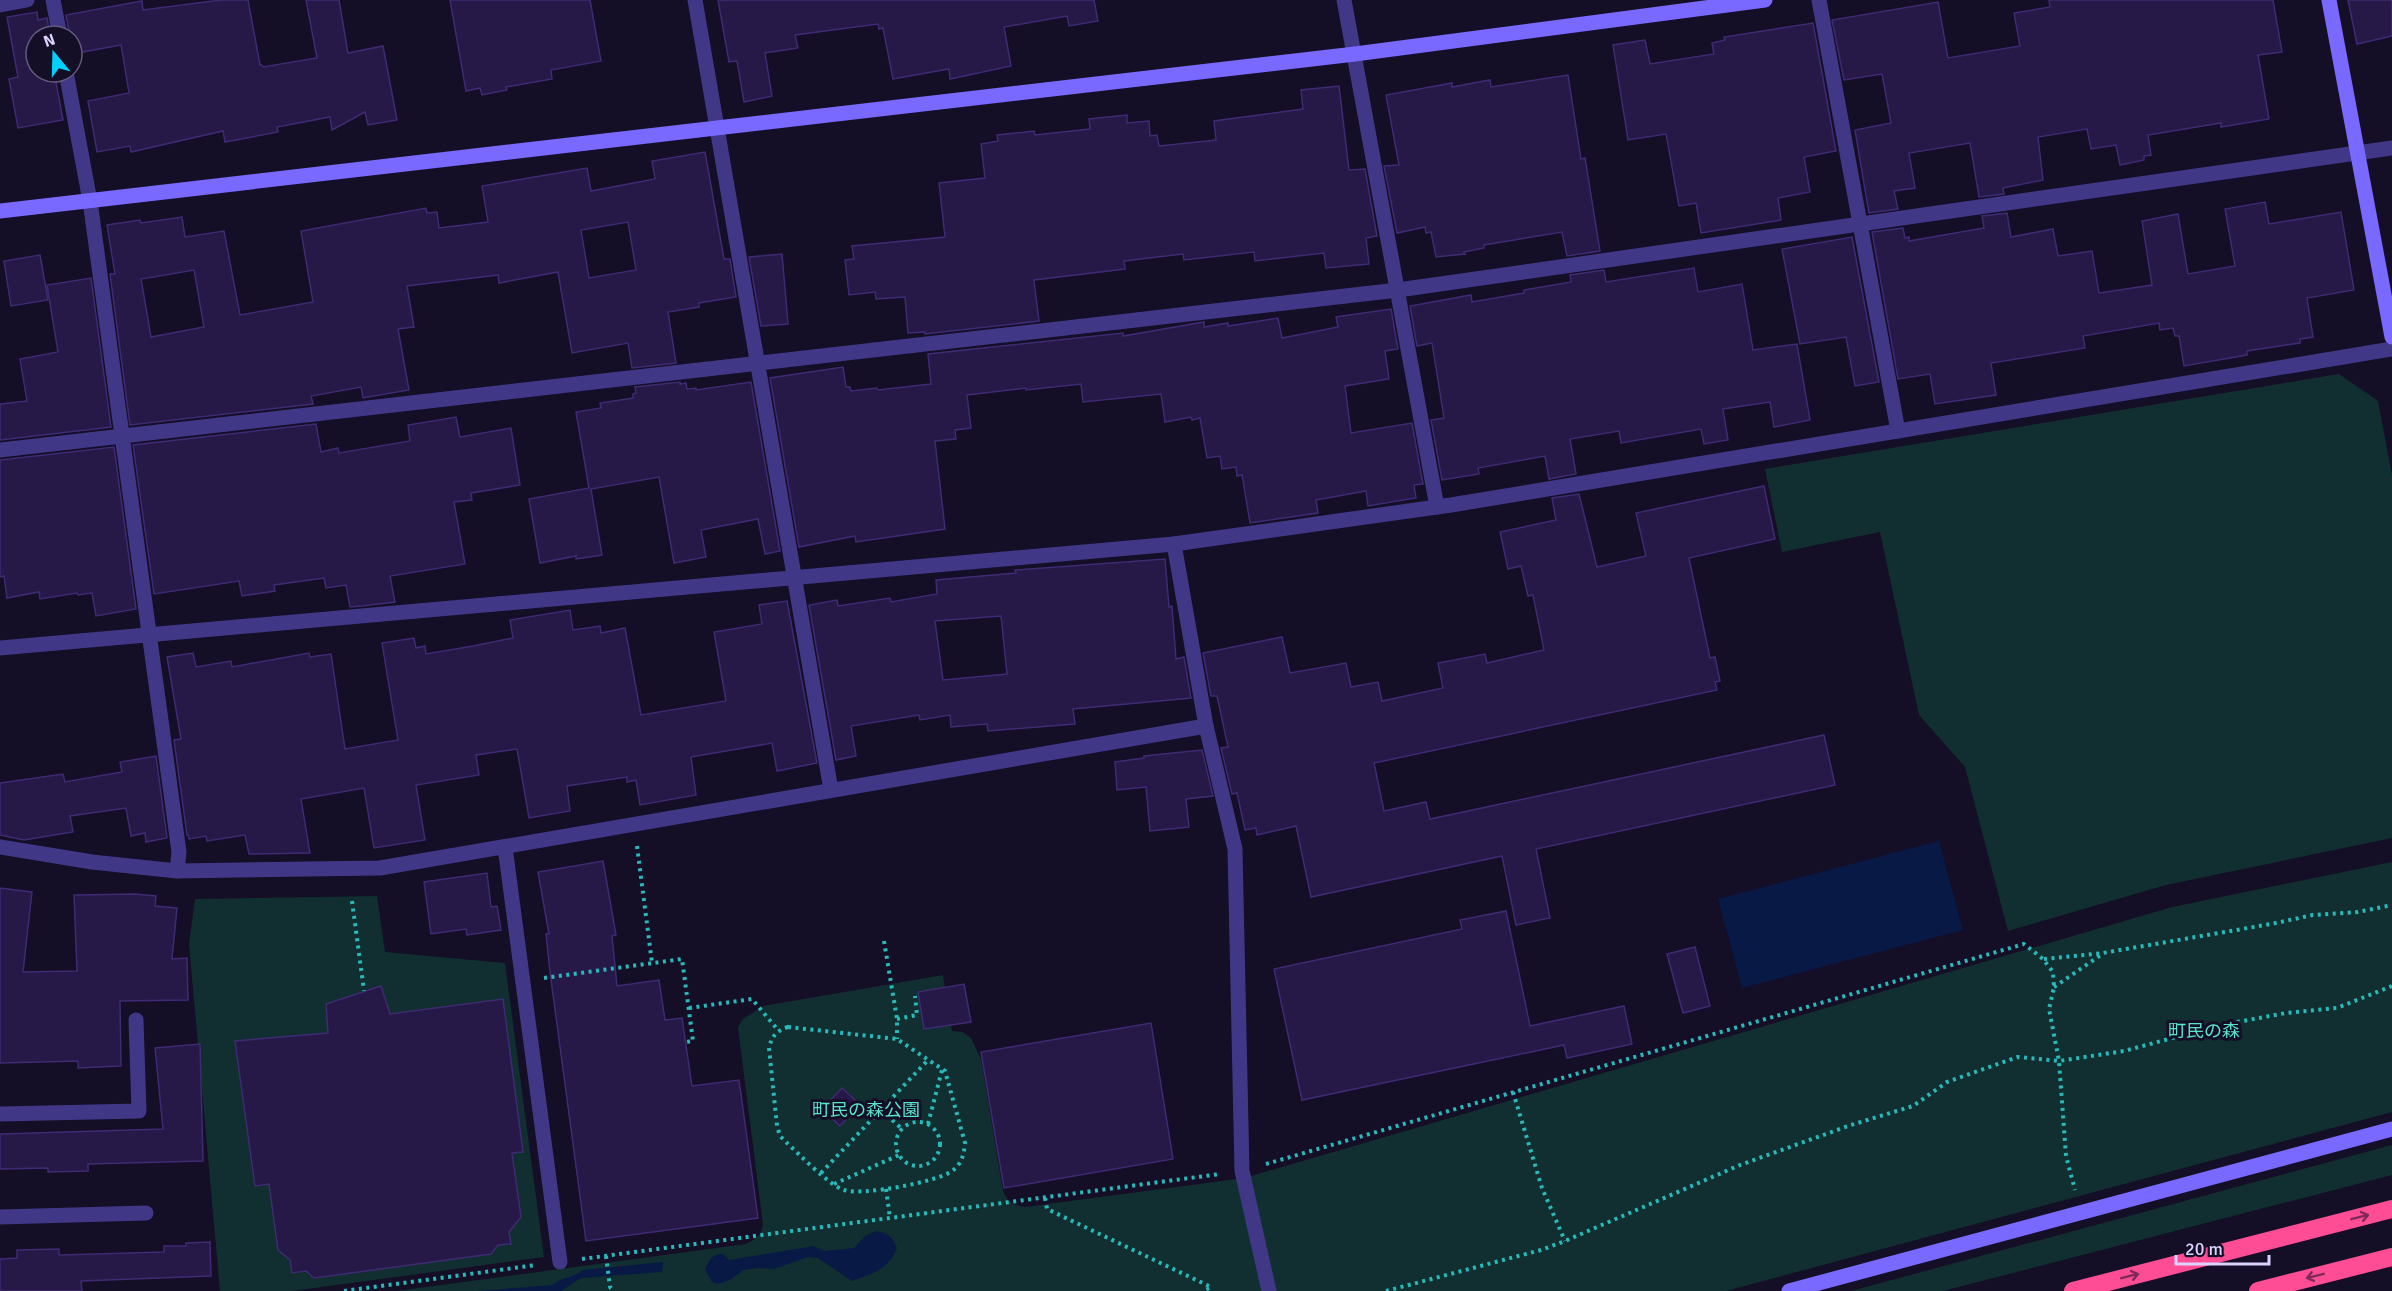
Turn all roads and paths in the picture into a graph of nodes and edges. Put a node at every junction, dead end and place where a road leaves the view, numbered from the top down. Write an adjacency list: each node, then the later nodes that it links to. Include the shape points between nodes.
1 (27, 0): 8 (street)
2 (53, 0): 9 (street)
3 (695, 0): 12 (street)
4 (1344, 0): 10 (street)
5 (1765, 0): 10 (street)
6 (1819, 0): 17 (street)
7 (2329, 0): 14 (street)
8 (0, 5)
9 (58, 24)
10 (1355, 54): 12 (street); 18 (street)
11 (68, 84): 15 (street)
12 (717, 128): 15 (street); 21 (street)
13 (2392, 148): 14 (street)
14 (2357, 153): 17 (street); 19 (street)
15 (90, 201): 16 (street); 23 (street)
16 (0, 211)
17 (1860, 224): 18 (street); 22 (street)
18 (1398, 290): 21 (street); 25 (street)
19 (2392, 338)
20 (2392, 349): 22 (street)
21 (758, 363): 23 (street); 27 (street)
22 (1898, 431): 25 (street)
23 (122, 436): 24 (street); 28 (street)
24 (0, 450)
25 (1437, 507): 26 (street)
26 (1174, 544): 27 (street); 30 (street)
27 (795, 578): 28 (street); 31 (street)
28 (149, 635): 29 (street); 35 (street, via 179,852)
29 (0, 648)
30 (1206, 726): 31 (street); 63 (street, via 1235,849)
31 (831, 790): 32 (street)
32 (634, 824): 34 (street); 41 (path)
33 (0, 847): 35 (street)
34 (505, 847): 35 (street, via 380,868); 42 (street)
35 (177, 871)
36 (352, 902): 45 (path)
37 (2392, 905): 39 (path, via 2313,915)
38 (884, 941): 48 (path)
39 (2103, 953): 40 (path); 44 (path)
40 (2043, 959): 44 (path, via 2053,972); 56 (path, via 2024,944)
41 (652, 963): 42 (path); 47 (path, via 682,959)
42 (523, 981): 76 (street)
43 (2392, 986): 54 (path, via 2337,1008 2221,1025 2124,1051)
44 (2054, 987): 54 (path, via 2049,1009)
45 (364, 991)
46 (915, 996): 48 (path, via 917,1015)
47 (689, 1008): 50 (path, via 752,999); 52 (path, via 693,1041)
48 (897, 1018): 51 (path)
49 (136, 1020): 58 (street, via 139,1111)
50 (778, 1030): 51 (path, via 798,1027); 64 (path, via 769,1048 780,1136)
51 (897, 1039): 53 (path)
52 (686, 1042)
53 (928, 1060): 55 (path); 57 (path)
54 (2059, 1060): 69 (path, via 2066,1156); 73 (path, via 2018,1057 1974,1072 1947,1082 1913,1106 1740,1165)
55 (942, 1070): 59 (path); 66 (path, via 965,1143 960,1163 943,1176)
56 (1513, 1092): 63 (path); 73 (path, via 1542,1188)
57 (881, 1110): 60 (path); 64 (path)
58 (0, 1114)
59 (928, 1124): 60 (path, via 918,1121); 62 (path, via 940,1137 938,1155 932,1162 914,1165)
60 (902, 1129): 62 (path, via 896,1146)
61 (2392, 1129): 69 (street)
62 (899, 1155): 65 (path)
63 (1242, 1171): 67 (path); 80 (street)
64 (821, 1173): 65 (path)
65 (834, 1184): 66 (path, via 843,1190)
66 (886, 1190): 72 (path)
67 (1045, 1198): 72 (path); 79 (path, via 1047,1209 1211,1287)
68 (2392, 1209): 83 (highway, one-way to 68)
69 (2081, 1212): 82 (street)
70 (146, 1213): 71 (street)
71 (0, 1217)
72 (890, 1218): 74 (path)
73 (1565, 1241): 81 (path)
74 (606, 1256): 76 (path); 78 (path, via 610,1287)
75 (2392, 1257): 84 (highway, one-way to 84)
76 (560, 1262): 77 (path)
77 (344, 1291)
78 (614, 1291)
79 (1203, 1291)
80 (1269, 1291)
81 (1386, 1291)
82 (1789, 1291)
83 (2073, 1291)
84 (2258, 1291)

